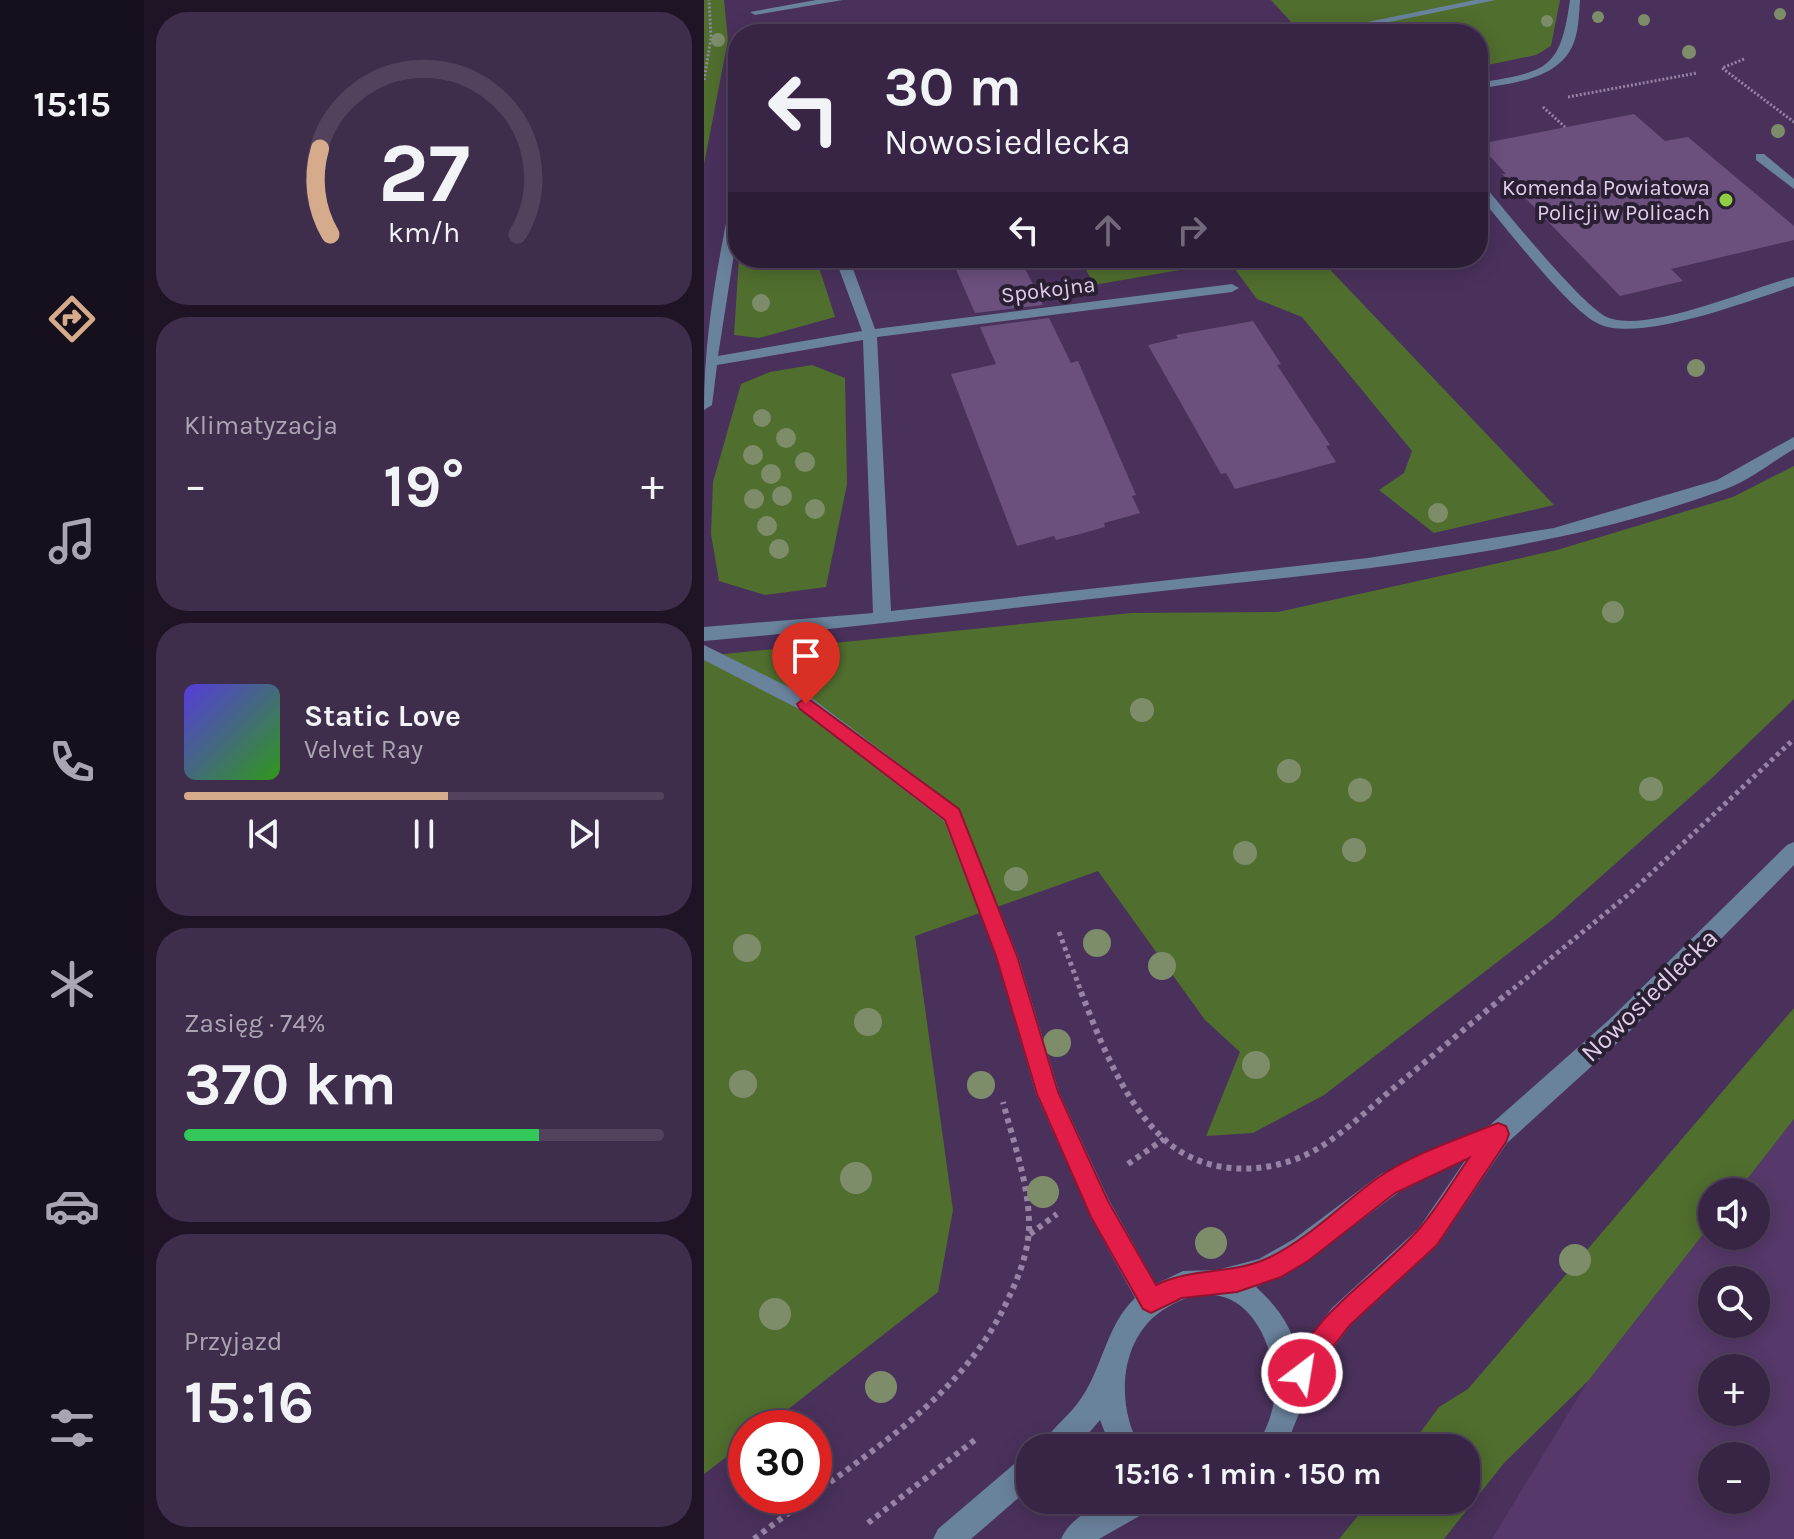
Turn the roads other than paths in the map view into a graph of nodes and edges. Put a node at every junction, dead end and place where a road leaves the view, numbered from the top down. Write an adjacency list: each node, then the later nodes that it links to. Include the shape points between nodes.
1 (838, 0): 4 (street)
2 (1491, 0): 5 (street)
3 (1575, 0): 6 (street, via 1569,42 1561,55 1539,73)
4 (754, 12)
5 (1366, 24)
6 (1488, 84)
7 (1760, 157): 8 (street)
8 (1794, 185)
9 (1488, 198): 12 (street, via 1579,302 1606,322 1631,326)
10 (728, 254): 15 (street)
11 (846, 268): 14 (street)
12 (1794, 281)
13 (1232, 288): 14 (street, Spokojna)
14 (870, 334): 15 (street, Spokojna); 18 (street)
15 (710, 362): 16 (street)
16 (704, 405)
17 (1794, 442): 18 (street, via 1723,484 1554,534 1368,564)
18 (882, 619): 19 (street)
19 (704, 634)
20 (704, 652): 24 (street, via 806,704 952,815 1007,956 1034,1053 1066,1138)
21 (1794, 851): 22 (street, Nowosiedlecka, via 1618,1027)
22 (1498, 1134): 23 (street, Nowosiedlecka, via 1387,1185 1282,1264); 26 (street, Nowosiedlecka, via 1428,1237 1325,1336)
23 (1210, 1283): 24 (street, Nowosiedlecka, via 1180,1286); 26 (street, Nowosiedlecka, via 1251,1299 1274,1323 1291,1371)
24 (1151, 1301): 25 (street, Nowosiedlecka, via 1130,1324)
25 (1114, 1356): 27 (street, Nowosiedlecka, via 1095,1404); 28 (street, Nowosiedlecka, via 1111,1400)
26 (1288, 1407): 29 (street, Nowosiedlecka)
27 (1070, 1434)
28 (1120, 1434)
29 (1278, 1434)
30 (1016, 1481): 32 (street)
31 (1112, 1514): 33 (street)
32 (948, 1539)
33 (1076, 1539)

